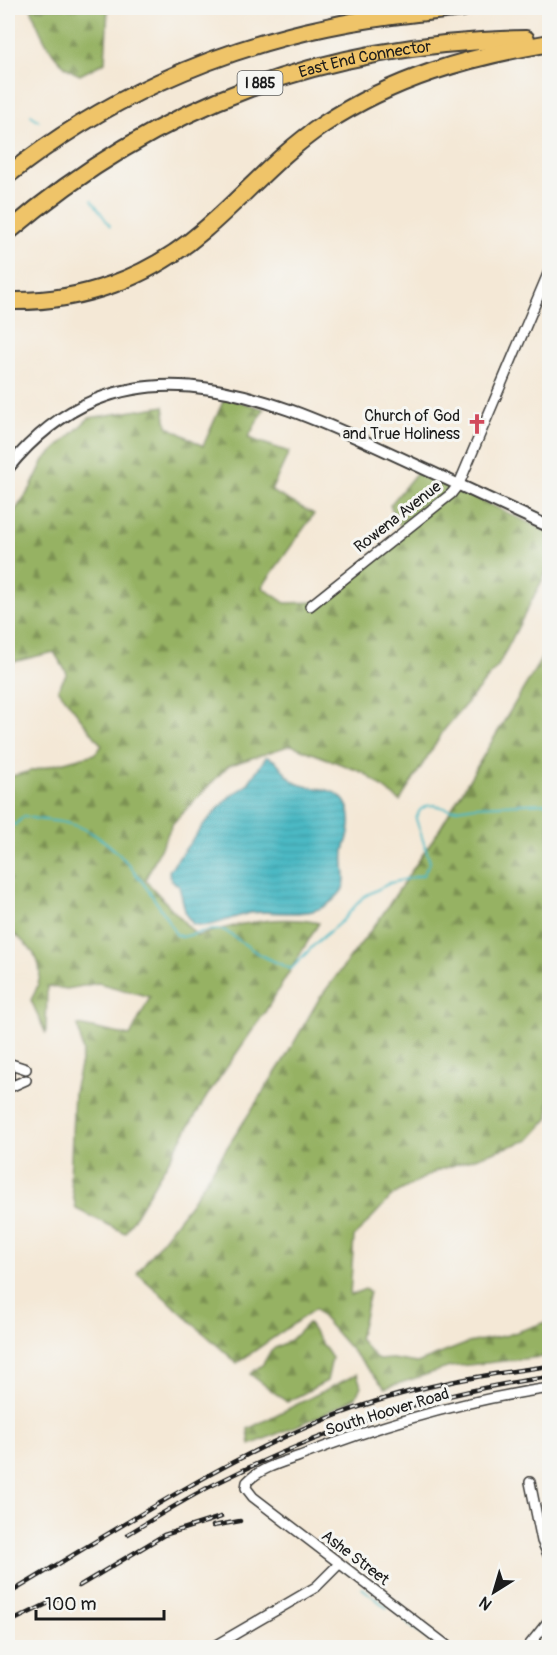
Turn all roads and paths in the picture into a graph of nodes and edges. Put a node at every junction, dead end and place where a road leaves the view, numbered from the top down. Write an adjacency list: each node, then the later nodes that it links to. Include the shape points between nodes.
1 (463, 8): 3 (highway, East End Connector / I 885, via 329,26 216,58 108,108)
2 (549, 40): 4 (highway, East End Connector / I 885, via 478,40 411,46 336,60 264,82 195,110 129,144 66,185); 6 (highway, via 442,66 354,105 291,149 191,241 142,272 69,297)
3 (8, 175)
4 (8, 232)
5 (549, 269): 8 (street, Rowena Avenue)
6 (9, 301)
7 (8, 468): 8 (street, via 44,432 91,403 129,391 185,385 245,394 295,410)
8 (459, 484): 9 (street); 10 (street, Rowena Avenue)
9 (549, 527)
10 (310, 606)
11 (8, 1065): 12 (street); 14 (street)
12 (26, 1069)
13 (26, 1080): 14 (street)
14 (8, 1086)
15 (549, 1388): 17 (street, South Hoover Road, via 464,1404 336,1443 267,1468 251,1478)
16 (530, 1482): 18 (street)
17 (246, 1488): 19 (street, Ashe Street)
18 (549, 1559)
19 (339, 1564): 21 (street, via 316,1587); 22 (street, Ashe Street)
20 (549, 1619): 23 (street)
21 (211, 1647)
22 (450, 1647)
23 (527, 1647)

